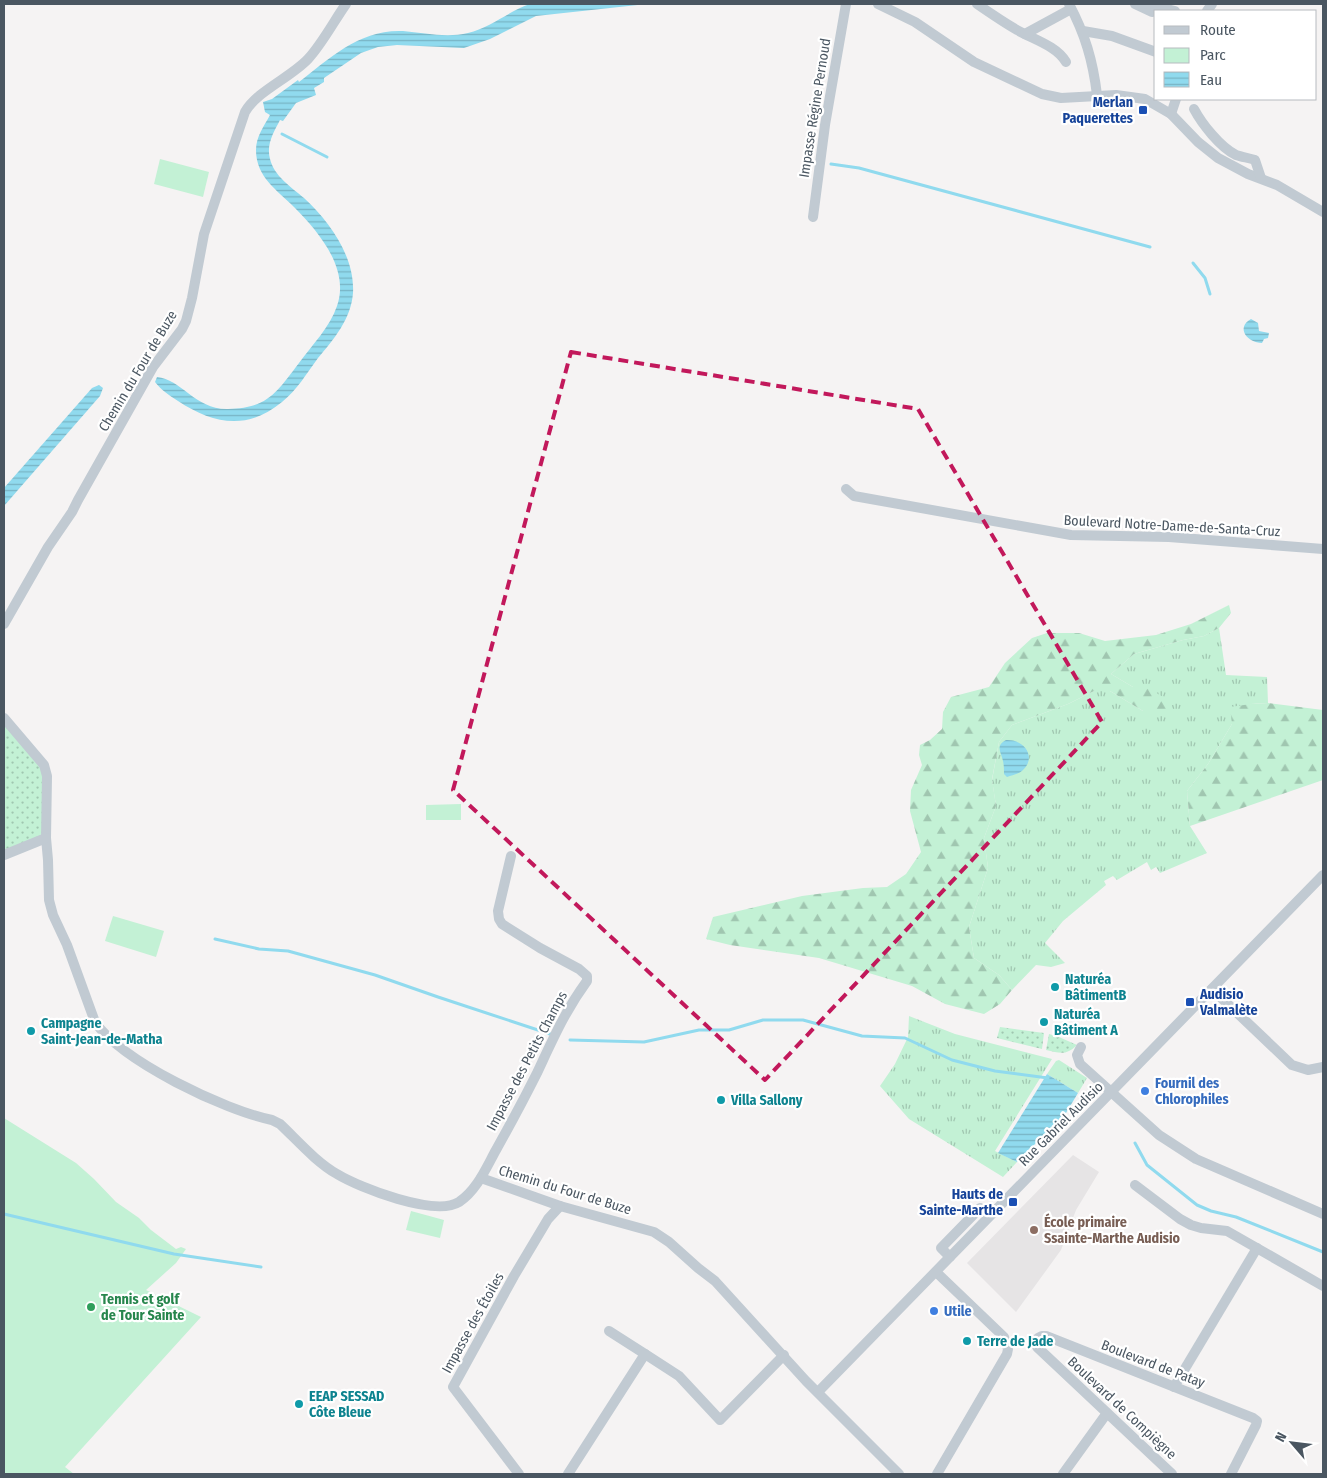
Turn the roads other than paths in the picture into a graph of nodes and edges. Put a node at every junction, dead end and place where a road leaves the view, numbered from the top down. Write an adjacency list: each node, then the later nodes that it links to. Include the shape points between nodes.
1 (346, 4): 26 (street, Chemin du Four de Buze, via 308,59 245,112 202,239 186,321 153,367 72,512)
2 (846, 4): 23 (street, Impasse Régine Pernoud)
3 (878, 4): 8 (street)
4 (977, 4): 12 (street)
5 (1135, 4): 10 (street)
6 (1147, 4): 9 (street)
7 (1070, 6): 11 (street); 12 (street)
8 (893, 7): 15 (street, via 974,62 1042,94 1069,98)
9 (1171, 10)
10 (1154, 11)
11 (1083, 31): 13 (street, via 1112,36); 15 (street)
12 (1025, 34): 14 (street, via 1060,54)
13 (1154, 51)
14 (1066, 62)
15 (1097, 95): 17 (street)
16 (1154, 96): 17 (street)
17 (1144, 99): 20 (street)
18 (1176, 100): 20 (street)
19 (1194, 109): 21 (street, via 1201,122 1226,148 1238,156 1255,160)
20 (1171, 114): 21 (street, via 1208,151 1232,167)
21 (1261, 178): 22 (street)
22 (1323, 212)
23 (813, 217)
24 (846, 489): 25 (street, Boulevard Notre-Dame-de-Santa-Cruz, via 854,496 1071,535 1170,537)
25 (1323, 549)
26 (4, 624)
27 (4, 718): 28 (street, Chemin du Four de Buze, via 44,765 47,776)
28 (46, 838): 29 (street); 36 (street, Chemin du Four de Buze, via 49,900 53,915 68,945 95,1022 110,1040 152,1070 214,1100 280,1124 336,1174 390,1198 442,1207 452,1205 460,1202)
29 (4, 855)
30 (511, 856): 36 (street, Impasse des Petits Champs, via 498,911 502,924 579,969 588,981 558,1026)
31 (1323, 875): 32 (street, Rue Gabriel Audisio)
32 (1212, 989): 34 (street, via 1292,1065 1308,1070); 35 (street, Rue Gabriel Audisio)
33 (1081, 1047): 35 (street, via 1077,1055 1080,1064)
34 (1323, 1067)
35 (1112, 1093): 40 (street, via 1159,1135 1196,1159); 42 (street, Rue Gabriel Audisio)
36 (481, 1178): 38 (street, Chemin du Four de Buze)
37 (1135, 1185): 41 (street, via 1191,1225 1227,1231)
38 (560, 1206): 48 (street, Chemin du Four de Buze, via 654,1232 670,1242 715,1280); 52 (street, Impasse des Étoiles, via 548,1219 453,1387)
39 (980, 1208): 42 (street, via 941,1248)
40 (1323, 1214)
41 (1257, 1248): 44 (street); 49 (street)
42 (950, 1257): 43 (street, Rue Gabriel Audisio)
43 (936, 1272): 50 (street, Rue Gabriel Audisio); 55 (street, via 1004,1337 1008,1349)
44 (1323, 1286)
45 (610, 1331): 47 (street)
46 (1038, 1338): 49 (street, Boulevard de Patay, via 1046,1336); 51 (street, Boulevard de Compiègne, via 1038,1347)
47 (645, 1354): 48 (street, via 679,1376 720,1420); 53 (street)
48 (784, 1355): 50 (street, Chemin du Four de Buze)
49 (1174, 1387): 58 (street, Boulevard de Patay, via 1257,1421)
50 (818, 1392): 54 (street, Chemin du Four de Buze)
51 (1107, 1413): 56 (street); 57 (street, Boulevard de Compiègne)
52 (519, 1474)
53 (568, 1474)
54 (899, 1474)
55 (937, 1474)
56 (1063, 1474)
57 (1172, 1474)
58 (1231, 1474)

